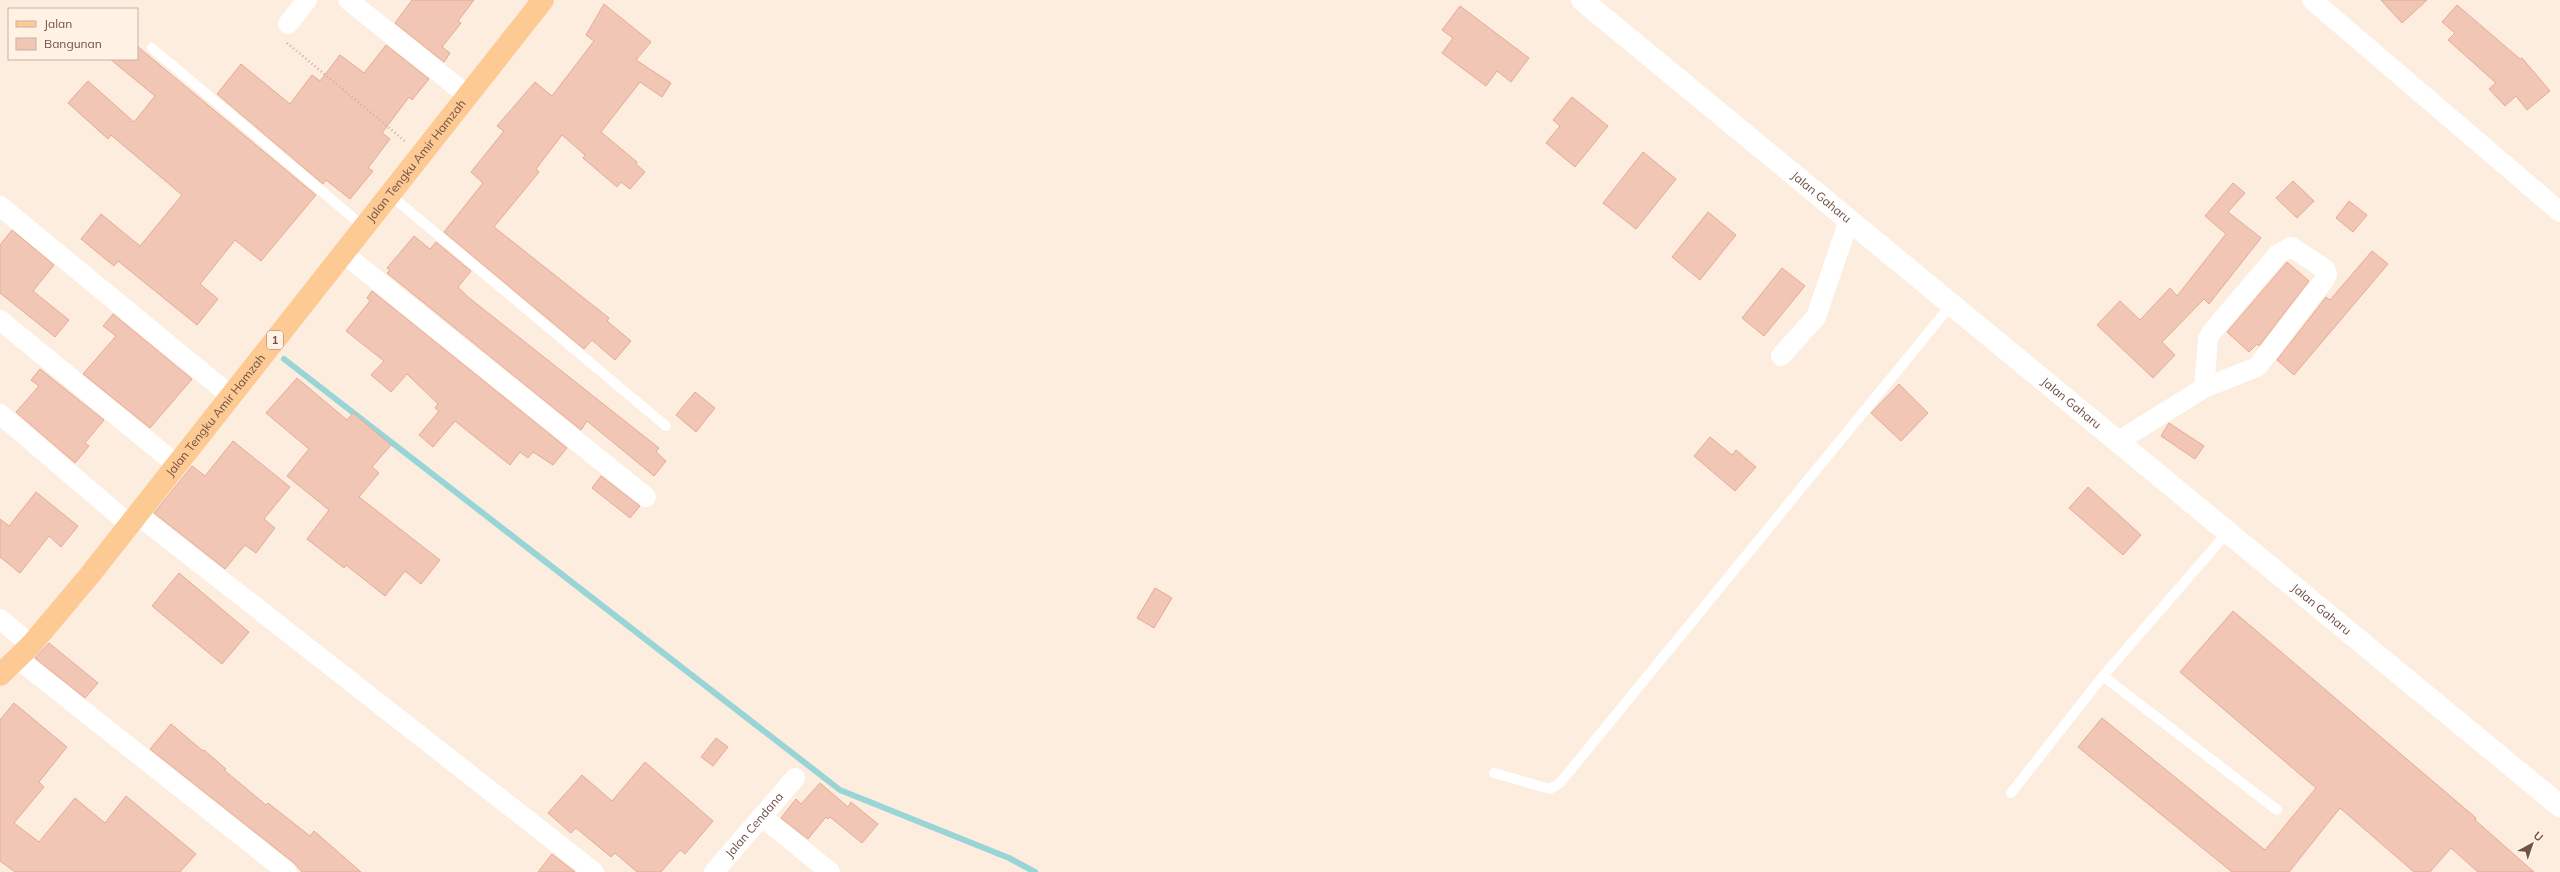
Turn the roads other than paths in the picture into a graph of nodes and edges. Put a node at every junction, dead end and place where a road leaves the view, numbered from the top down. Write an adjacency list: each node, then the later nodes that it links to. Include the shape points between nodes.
1 (307, 0): 6 (street)
2 (348, 0): 8 (street)
3 (543, 0): 8 (main road, Jalan Tengku Amir Hamzah / 1)
4 (1582, 0): 12 (street, Jalan Gaharu)
5 (2312, 0): 11 (street)
6 (288, 24)
7 (152, 48): 13 (lane)
8 (467, 95): 9 (main road, Jalan Tengku Amir Hamzah / 1)
9 (389, 194): 13 (main road, Jalan Tengku Amir Hamzah / 1); 21 (lane)
10 (0, 206): 19 (street)
11 (2560, 212)
12 (1849, 220): 15 (street, Jalan Gaharu); 17 (street, via 1816,317)
13 (364, 227): 14 (main road, Jalan Tengku Amir Hamzah / 1)
14 (343, 253): 19 (main road, Jalan Tengku Amir Hamzah / 1); 24 (street)
15 (1951, 305): 22 (street, Jalan Gaharu); 31 (lane, via 1560,783 1550,789)
16 (0, 320): 23 (street)
17 (1781, 356)
18 (2204, 388): 18 (street, via 2257,367 2265,360 2325,279 2325,269 2291,247 2278,254 2211,333); 22 (street)
19 (231, 396): 23 (main road, Jalan Tengku Amir Hamzah / 1)
20 (0, 414): 25 (street)
21 (666, 426)
22 (2117, 442): 26 (street, Jalan Gaharu)
23 (176, 465): 25 (main road, Jalan Tengku Amir Hamzah / 1)
24 (646, 497)
25 (133, 520): 28 (main road, Jalan Tengku Amir Hamzah / 1); 38 (street)
26 (2227, 532): 30 (lane); 34 (street, Jalan Gaharu)
27 (0, 619): 28 (street)
28 (24, 652): 29 (main road, Jalan Tengku Amir Hamzah / 1); 37 (street)
29 (0, 674)
30 (2104, 676): 33 (lane); 35 (lane)
31 (1494, 773)
32 (795, 778): 36 (street, Jalan Cendana)
33 (2011, 793)
34 (2560, 806)
35 (2277, 810)
36 (762, 817): 39 (street, Jalan Cendana); 40 (street)
37 (287, 872)
38 (594, 872)
39 (714, 872)
40 (830, 872)

